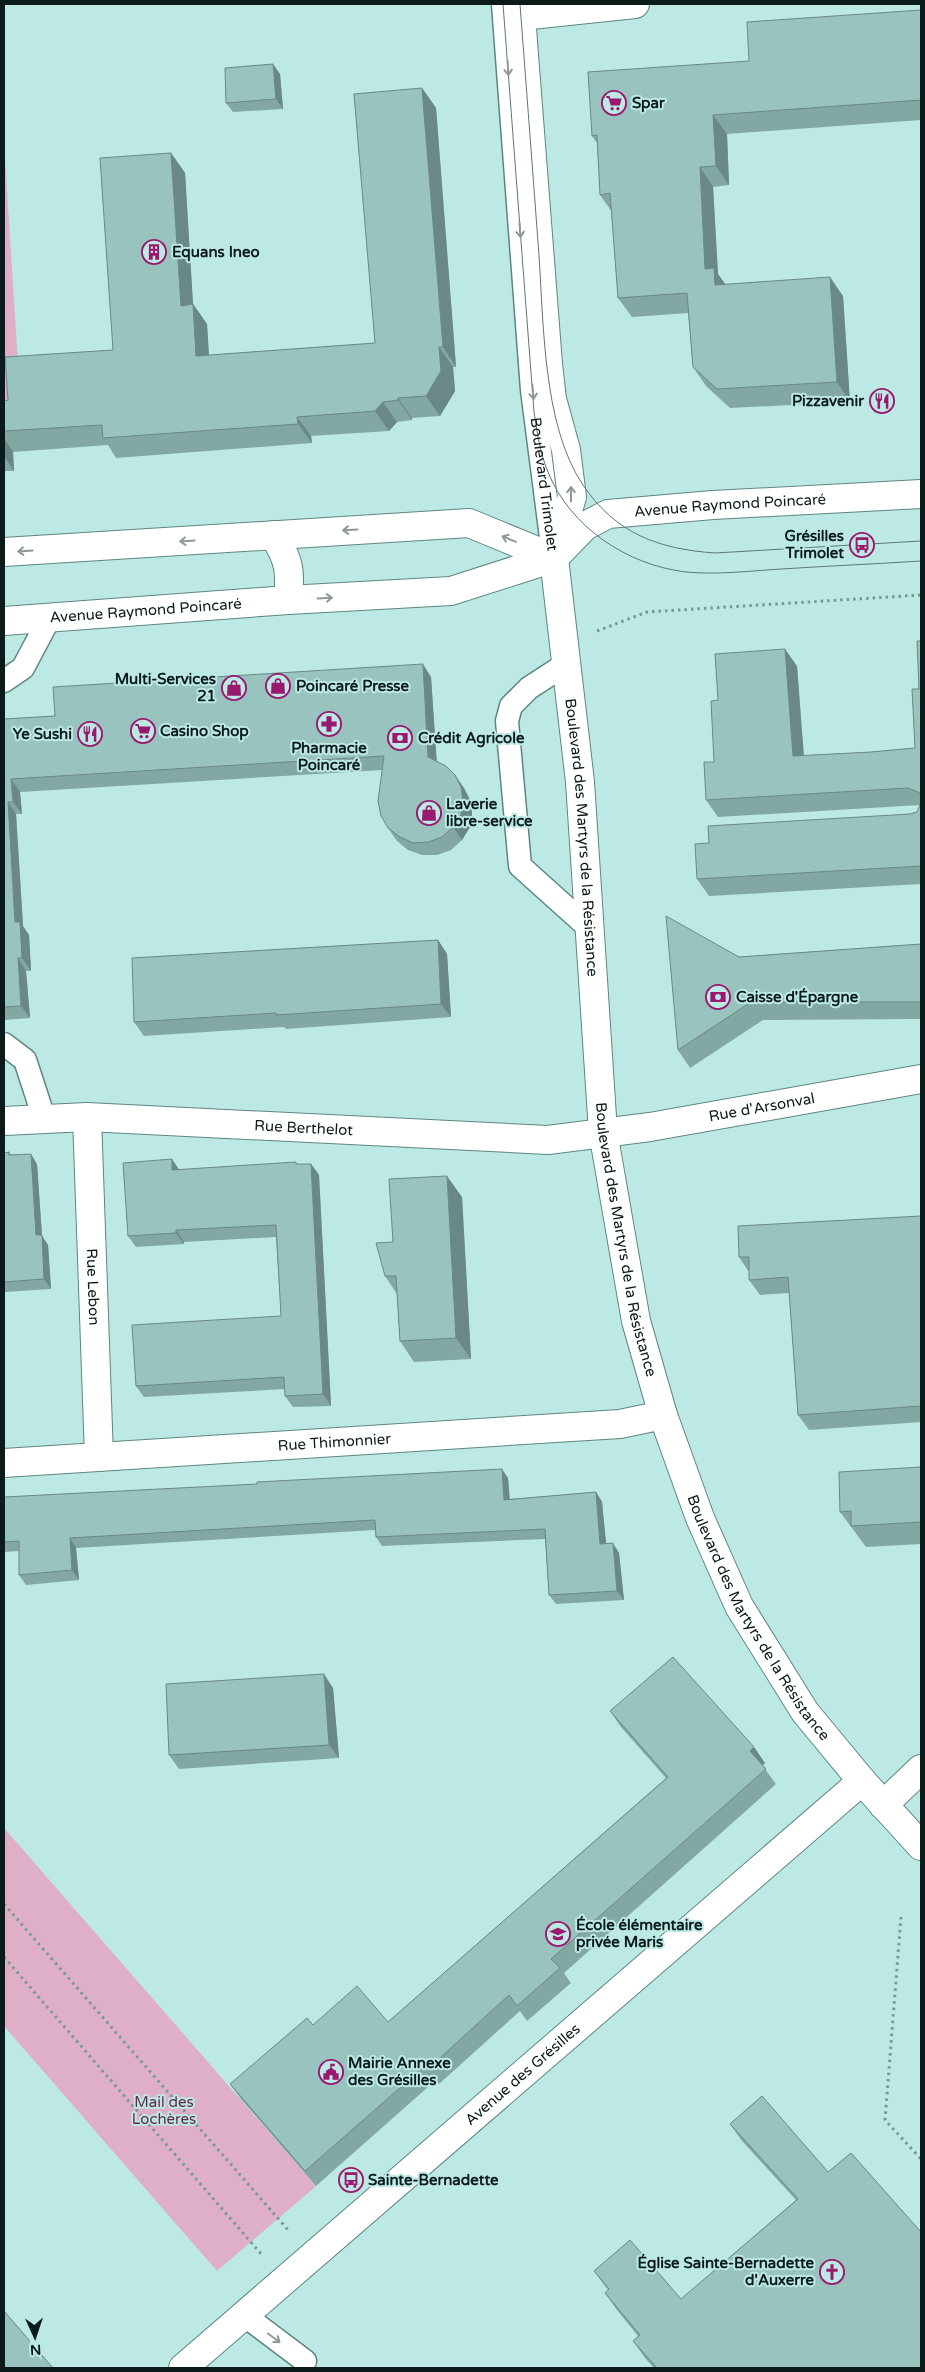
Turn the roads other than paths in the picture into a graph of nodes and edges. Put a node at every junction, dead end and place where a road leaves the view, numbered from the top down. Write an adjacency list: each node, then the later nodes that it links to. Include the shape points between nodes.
1 (636, 4): 2 (street)
2 (515, 8): 6 (street, Boulevard Trimolet, via 552,399 566,450 572,497)
3 (921, 494): 6 (street, Avenue Raymond Poincaré, via 608,514 585,526)
4 (274, 535): 5 (street, one-way to 5); 6 (street, one-way to 4, via 469,524); 7 (street, via 288,559)
5 (4, 552)
6 (554, 558): 7 (street, Avenue Raymond Poincaré, one-way to 6, via 451,591); 10 (street, Boulevard des Martyrs de la Résistance)
7 (288, 600): 8 (street, Avenue Raymond Poincaré)
8 (49, 619): 9 (street, Avenue Raymond Poincaré); 11 (lane, via 23,668)
9 (4, 621)
10 (566, 664): 12 (street, Boulevard des Martyrs de la Résistance, via 580,782); 12 (lane, via 529,688 511,706 507,722 520,866)
11 (4, 682)
12 (589, 928): 18 (street, Boulevard des Martyrs de la Résistance)
13 (4, 1044): 16 (lane, via 25,1060)
14 (921, 1079): 18 (street, Rue d'Arsonval, via 650,1127)
15 (87, 1117): 16 (street, Rue Berthelot); 18 (street, Rue Berthelot, via 548,1140); 20 (street, Rue Lebon)
16 (44, 1118): 17 (street, Rue Berthelot)
17 (4, 1121)
18 (603, 1132): 19 (street, Boulevard des Martyrs de la Résistance, via 636,1321)
19 (663, 1414): 20 (street, Rue Thimonnier, via 620,1424); 23 (street, Boulevard des Martyrs de la Résistance, via 700,1518 739,1606 805,1712)
20 (100, 1457): 21 (street, Rue Thimonnier)
21 (4, 1464)
22 (921, 1769): 24 (street)
23 (862, 1781): 24 (street, Boulevard des Martyrs de la Résistance); 26 (street, Avenue des Grésilles)
24 (883, 1805): 25 (street, Boulevard des Martyrs de la Résistance)
25 (921, 1846)
26 (244, 2315): 27 (lane, one-way to 27); 28 (street, Avenue des Grésilles)
27 (305, 2361)
28 (183, 2368)

